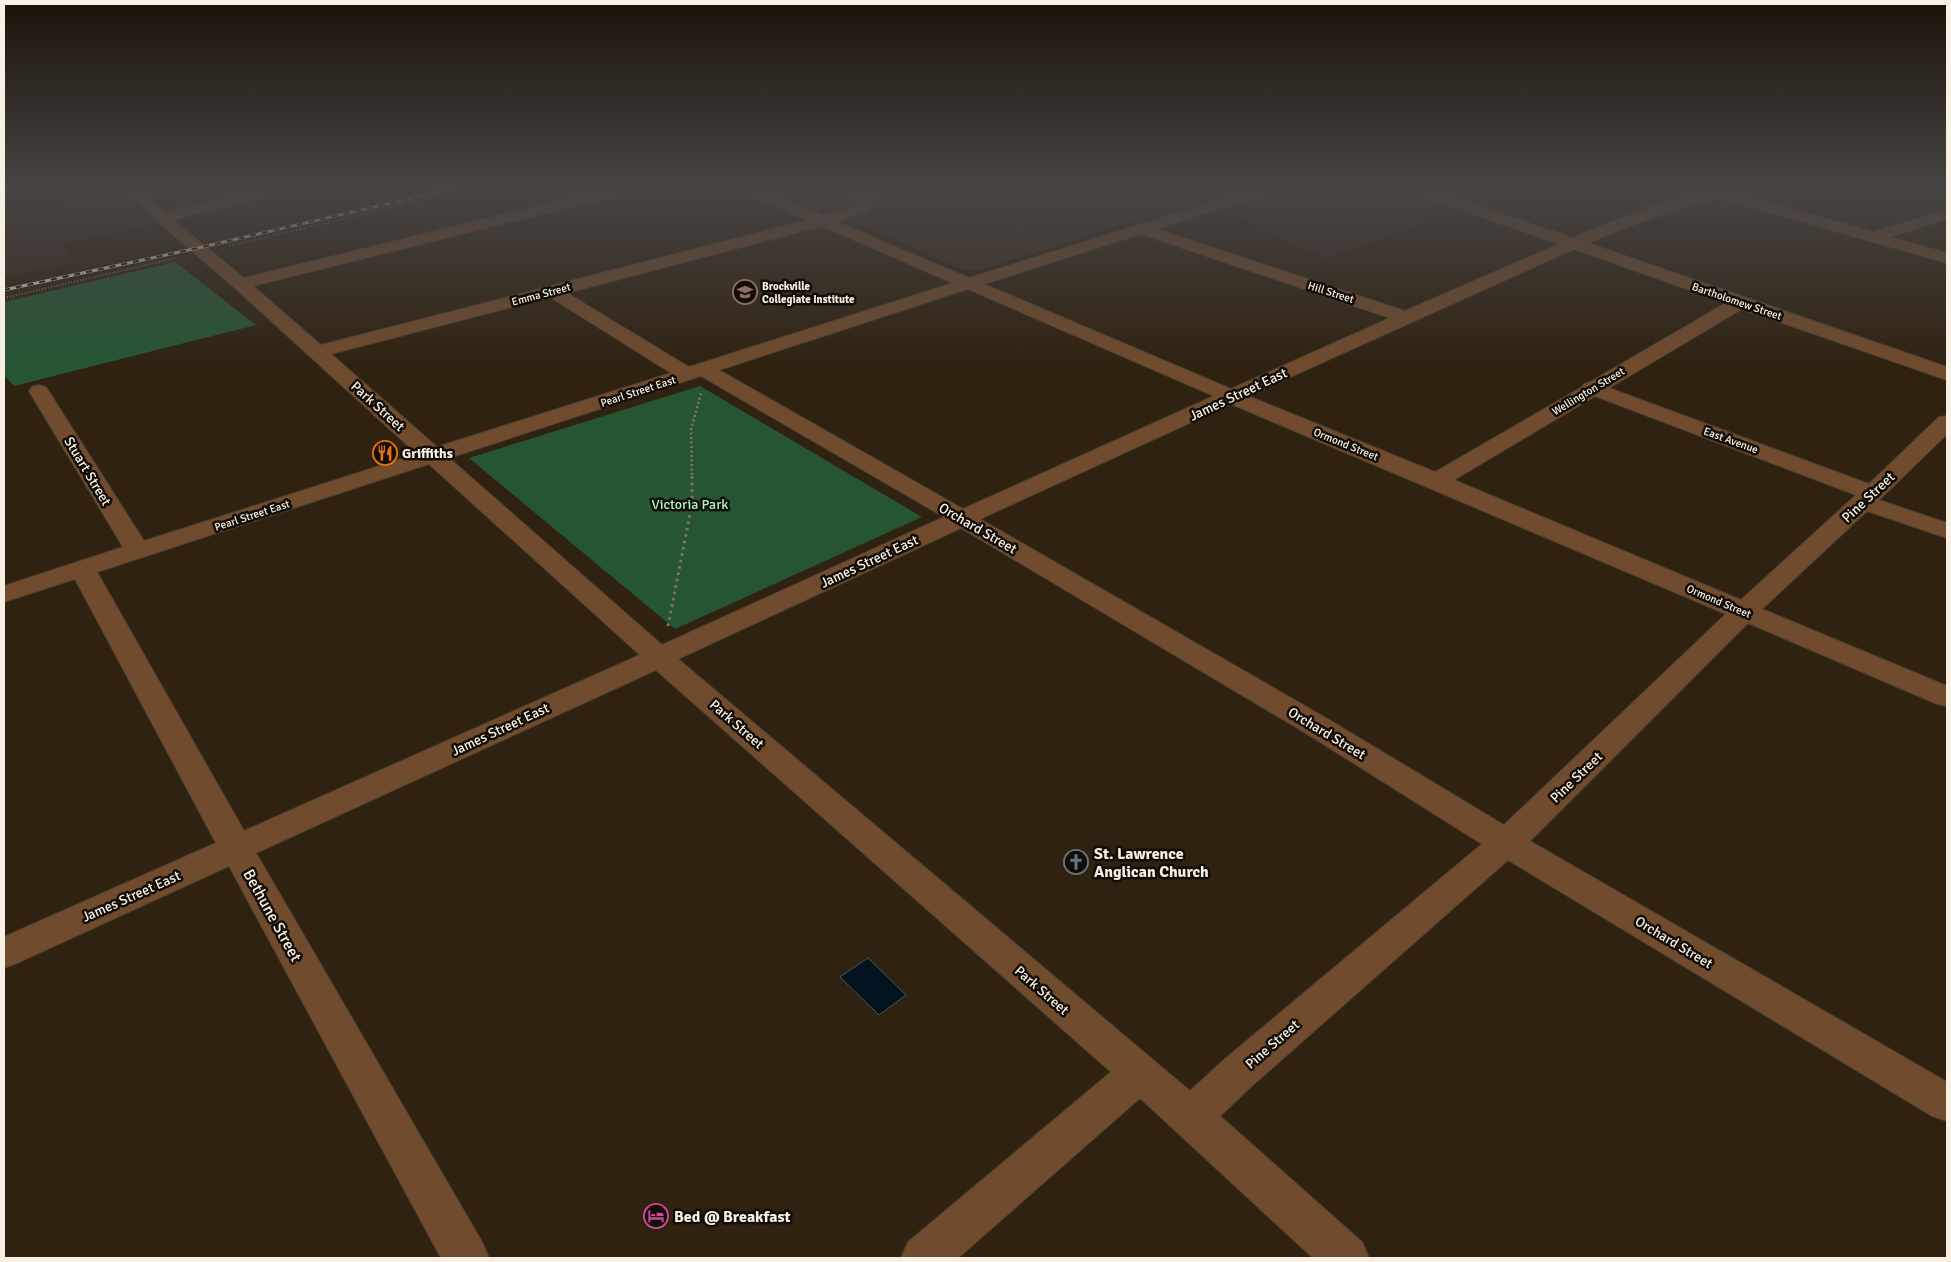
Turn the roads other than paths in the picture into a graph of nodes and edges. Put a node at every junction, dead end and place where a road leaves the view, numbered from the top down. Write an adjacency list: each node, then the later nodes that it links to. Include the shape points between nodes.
1 (196, 247): 11 (street, Park Street)
2 (391, 247): 11 (street)
3 (723, 247): 13 (street, Emma Street)
4 (884, 247): 12 (street, Ormond Street)
5 (1087, 247): 12 (street, Pearl Street East)
6 (1193, 247): 15 (street, Hill Street)
7 (1568, 247): 15 (street, James Street East)
8 (1578, 247): 14 (street, Bartholomew Street)
9 (1908, 247): 10 (street)
10 (1947, 258)
11 (242, 284): 16 (street, Park Street)
12 (966, 284): 18 (street, Pearl Street East); 21 (street, Ormond Street)
13 (552, 291): 16 (street, Emma Street); 18 (street, Orchard Street)
14 (1741, 302): 17 (street, Bartholomew Street); 19 (street, Wellington Street)
15 (1406, 317): 21 (street, James Street East)
16 (318, 352): 23 (street, Park Street)
17 (1947, 374)
18 (698, 378): 23 (street, Pearl Street East); 26 (street, Orchard Street)
19 (1591, 388): 24 (street, Wellington Street); 25 (street, East Avenue)
20 (39, 391): 28 (street, Stuart Street)
21 (1233, 397): 24 (street, Ormond Street); 26 (street, James Street East)
22 (1947, 422): 25 (street, Pine Street)
23 (434, 457): 28 (street, Pearl Street East); 32 (street, Park Street)
24 (1436, 481): 31 (street, Ormond Street)
25 (1867, 497): 27 (street, East Avenue); 31 (street, Pine Street)
26 (962, 518): 32 (street, James Street East); 34 (street, Orchard Street)
27 (1947, 531)
28 (138, 552): 29 (street, Pearl Street East)
29 (83, 570): 30 (street, Pearl Street East); 35 (street, Bethune Street)
30 (4, 594)
31 (1746, 612): 33 (street, Ormond Street); 34 (street, Pine Street)
32 (664, 644): 35 (street, James Street East); 37 (street, Park Street)
33 (1947, 696)
34 (1507, 843): 38 (street, Orchard Street); 39 (street, Pine Street)
35 (237, 849): 36 (street, James Street East); 40 (street, Bethune Street)
36 (4, 953)
37 (1138, 1074): 39 (street, Park Street); 41 (street)
38 (1947, 1103)
39 (1191, 1117): 42 (street, Park Street)
40 (466, 1258)
41 (924, 1258)
42 (1346, 1258)

